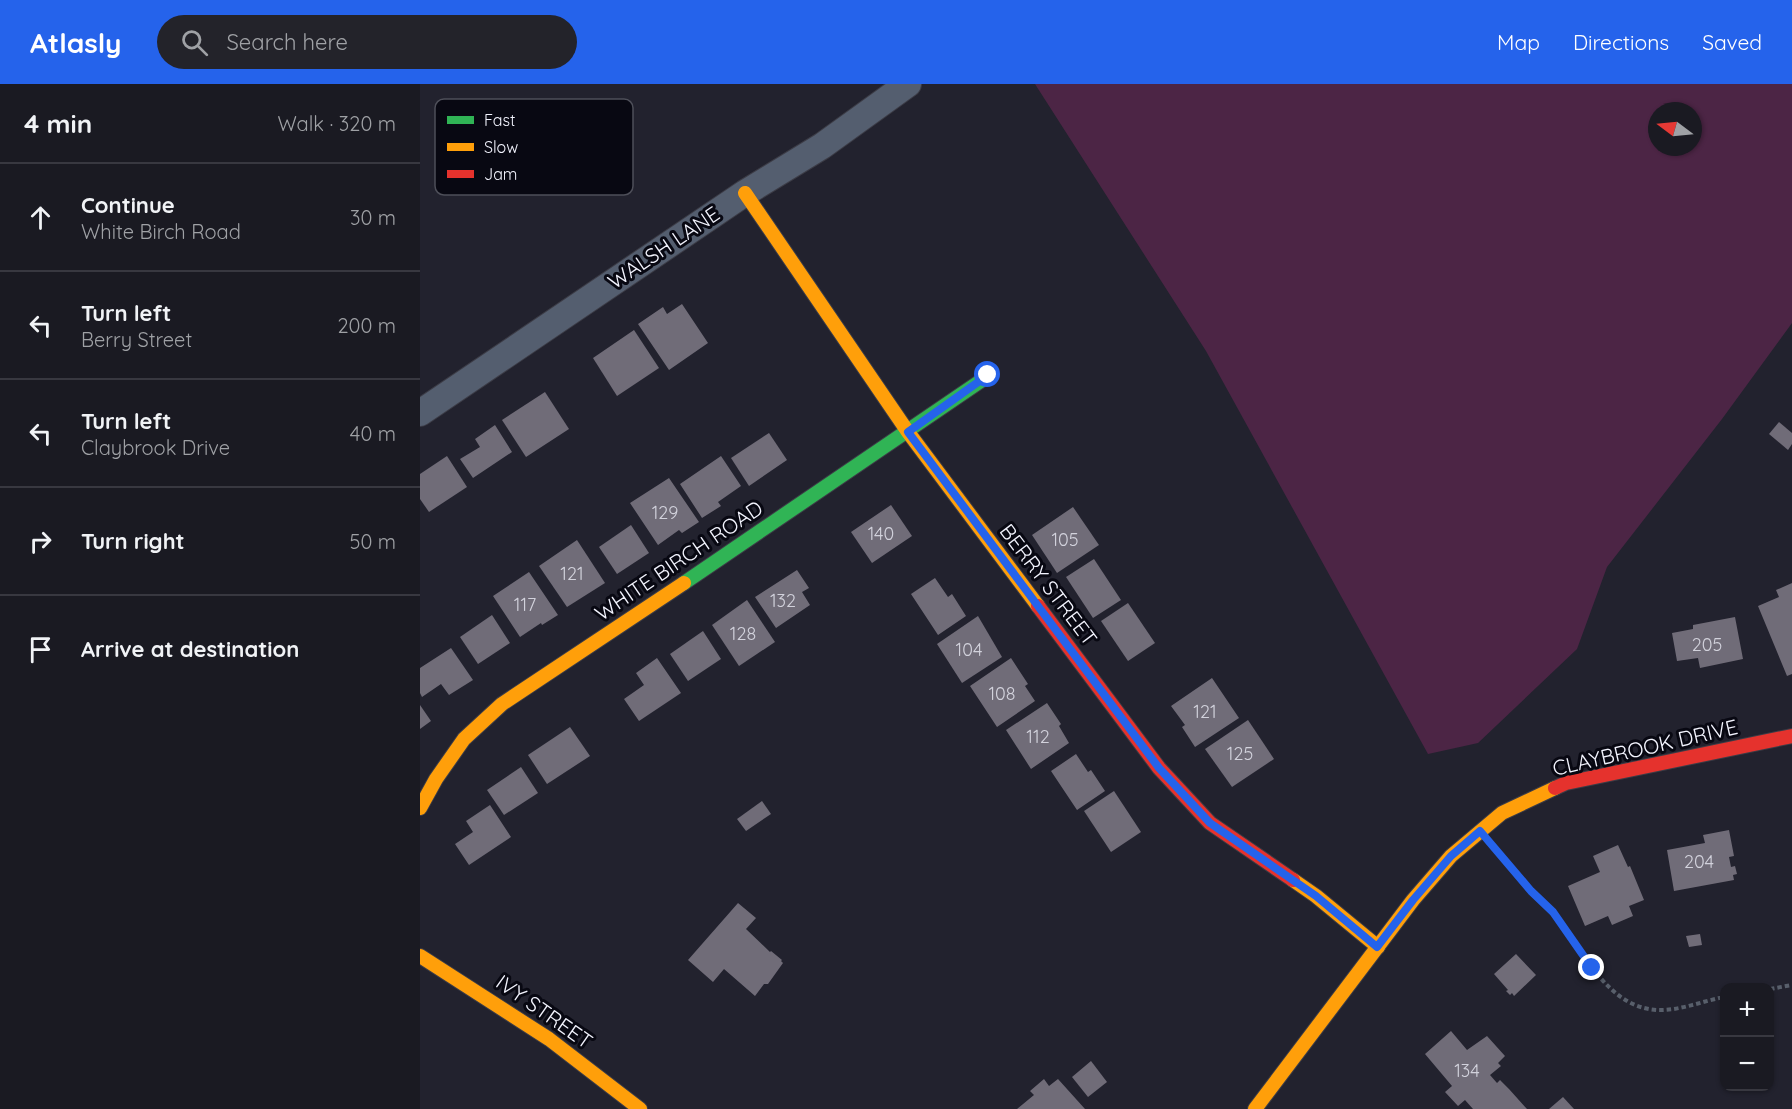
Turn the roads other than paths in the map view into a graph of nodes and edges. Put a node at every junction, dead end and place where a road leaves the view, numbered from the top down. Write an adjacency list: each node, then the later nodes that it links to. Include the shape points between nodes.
1 (908, 84): 2 (street, WALSH LANE, via 822,146)
2 (745, 193): 4 (street, WALSH LANE); 5 (street, BERRY STREET)
3 (988, 375): 5 (street, WHITE BIRCH ROAD)
4 (420, 413)
5 (908, 432): 7 (street, WHITE BIRCH ROAD, via 502,704 464,739); 8 (street, BERRY STREET, via 1159,768 1210,823 1316,896)
6 (1792, 736): 8 (street, CLAYBROOK DRIVE, via 1566,783 1502,813 1451,856)
7 (420, 808)
8 (1377, 947): 11 (street, CLAYBROOK DRIVE)
9 (420, 956): 10 (street, IVY STREET, via 549,1039)
10 (640, 1109)
11 (1254, 1109)

